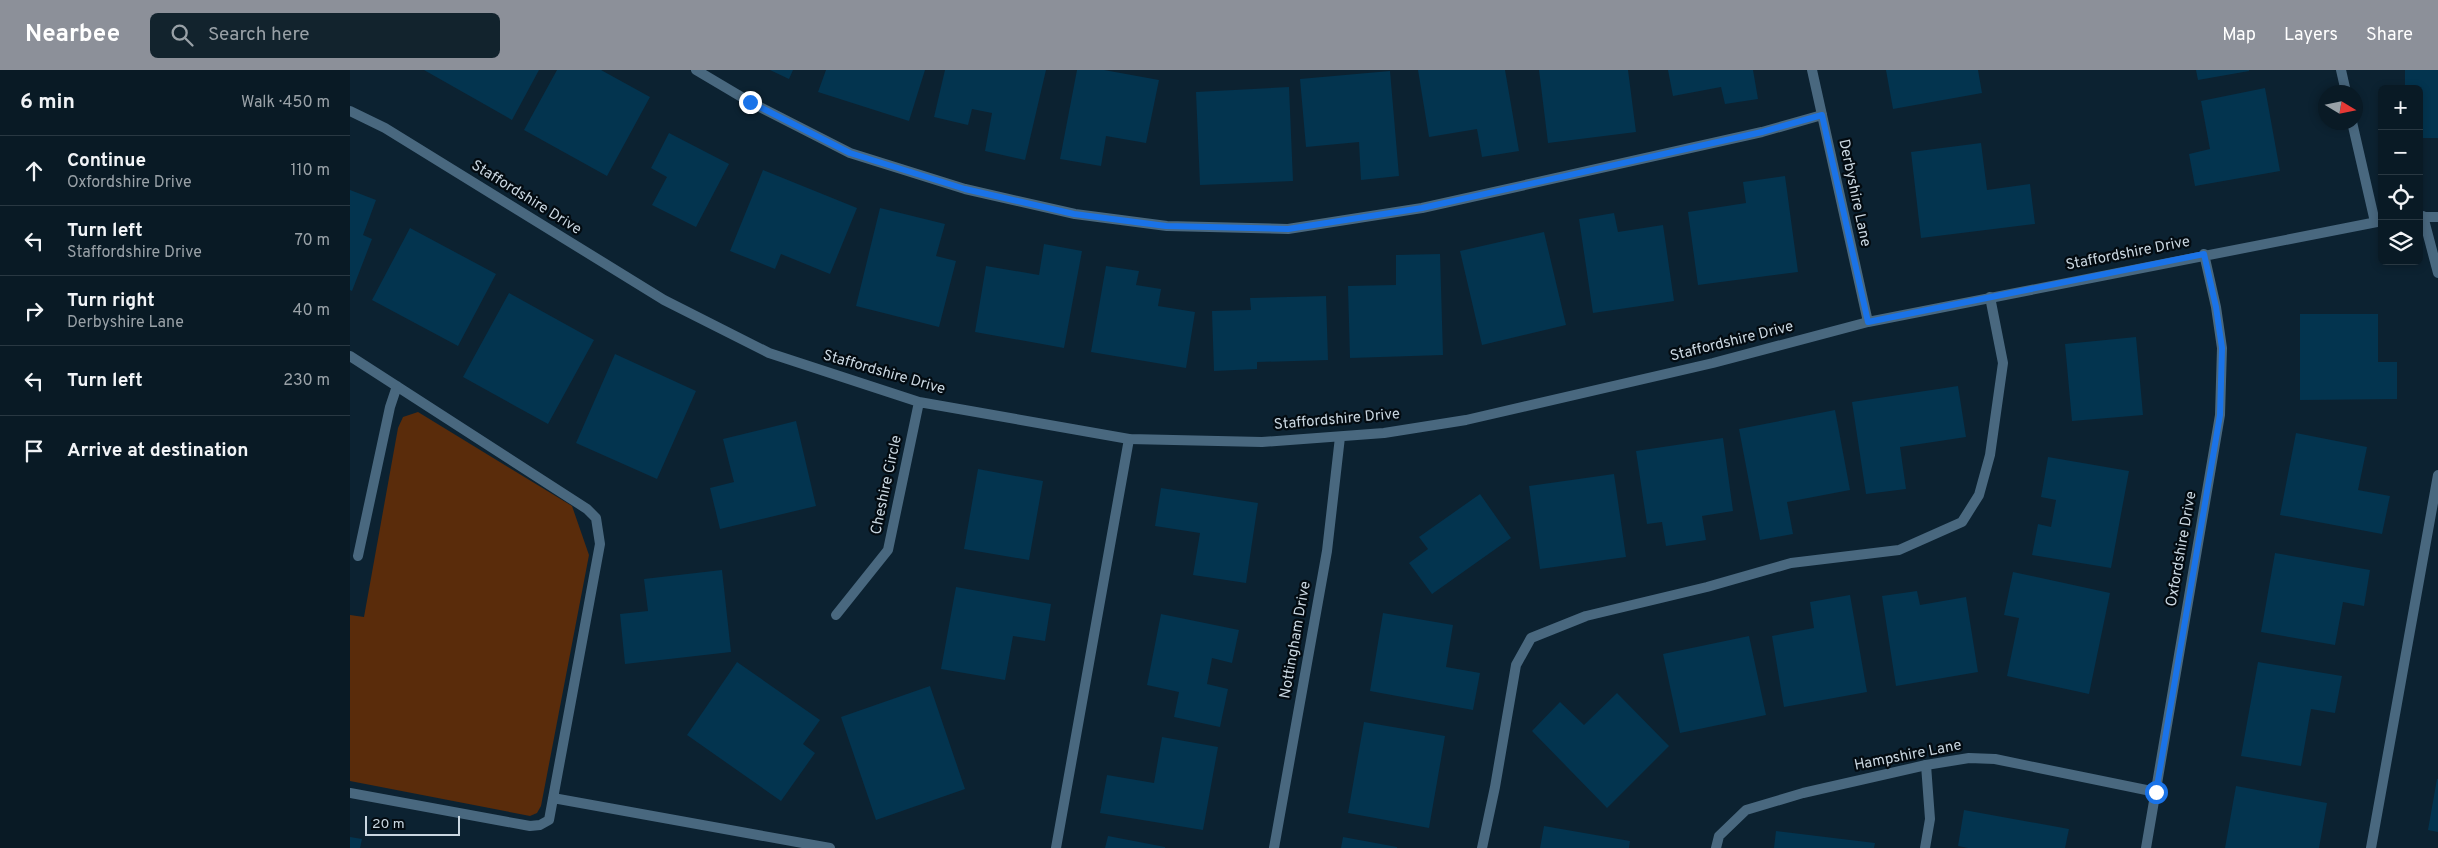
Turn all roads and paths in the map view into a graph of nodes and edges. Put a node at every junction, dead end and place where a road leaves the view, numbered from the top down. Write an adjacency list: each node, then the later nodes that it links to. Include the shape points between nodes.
1 (696, 70): 6 (street, via 750,102 850,153 965,189 1074,214 1166,226 1288,229 1422,208 1762,132)
2 (1812, 70): 6 (street, Derbyshire Lane)
3 (2341, 70): 4 (street)
4 (2344, 85)
5 (350, 111): 18 (street, Staffordshire Drive, via 385,128 681,309 769,353)
6 (1822, 115): 15 (street, Derbyshire Lane)
7 (2354, 130): 11 (street)
8 (2423, 217): 9 (street)
9 (2438, 217)
10 (2422, 220): 13 (street)
11 (2378, 221): 12 (street, Staffordshire Drive)
12 (2204, 254): 14 (street, Staffordshire Drive); 25 (street, Oxfordshire Drive, via 2222,348 2220,415)
13 (2438, 273)
14 (1990, 297): 15 (street, Staffordshire Drive); 31 (street, via 2003,363 1990,455 1979,495 1962,522 1898,550 1791,563 1586,616 1530,638 1516,665)
15 (1868, 322): 19 (street, Staffordshire Drive, via 1713,363 1466,420)
16 (350, 356): 17 (street)
17 (397, 386): 22 (street); 27 (street, via 587,509 596,518 600,544)
18 (919, 402): 20 (street, Staffordshire Drive); 23 (street, Cheshire Circle, via 888,550)
19 (1340, 437): 20 (street, Staffordshire Drive, via 1262,442); 30 (street, Nottingham Drive, via 1326,551)
20 (1129, 439): 29 (street)
21 (2438, 475): 35 (street)
22 (358, 556)
23 (836, 615)
24 (1926, 765): 25 (street, Hampshire Lane, via 1969,758 1995,759); 32 (street, Hampshire Lane, via 1803,793 1746,810 1719,836); 33 (street, via 1930,820)
25 (2156, 792): 34 (street, Oxfordshire Drive)
26 (350, 793): 27 (street, via 530,826 549,820)
27 (553, 798): 28 (street)
28 (830, 848)
29 (1056, 848)
30 (1274, 848)
31 (1482, 848)
32 (1716, 848)
33 (1926, 848)
34 (2146, 848)
35 (2371, 848)

